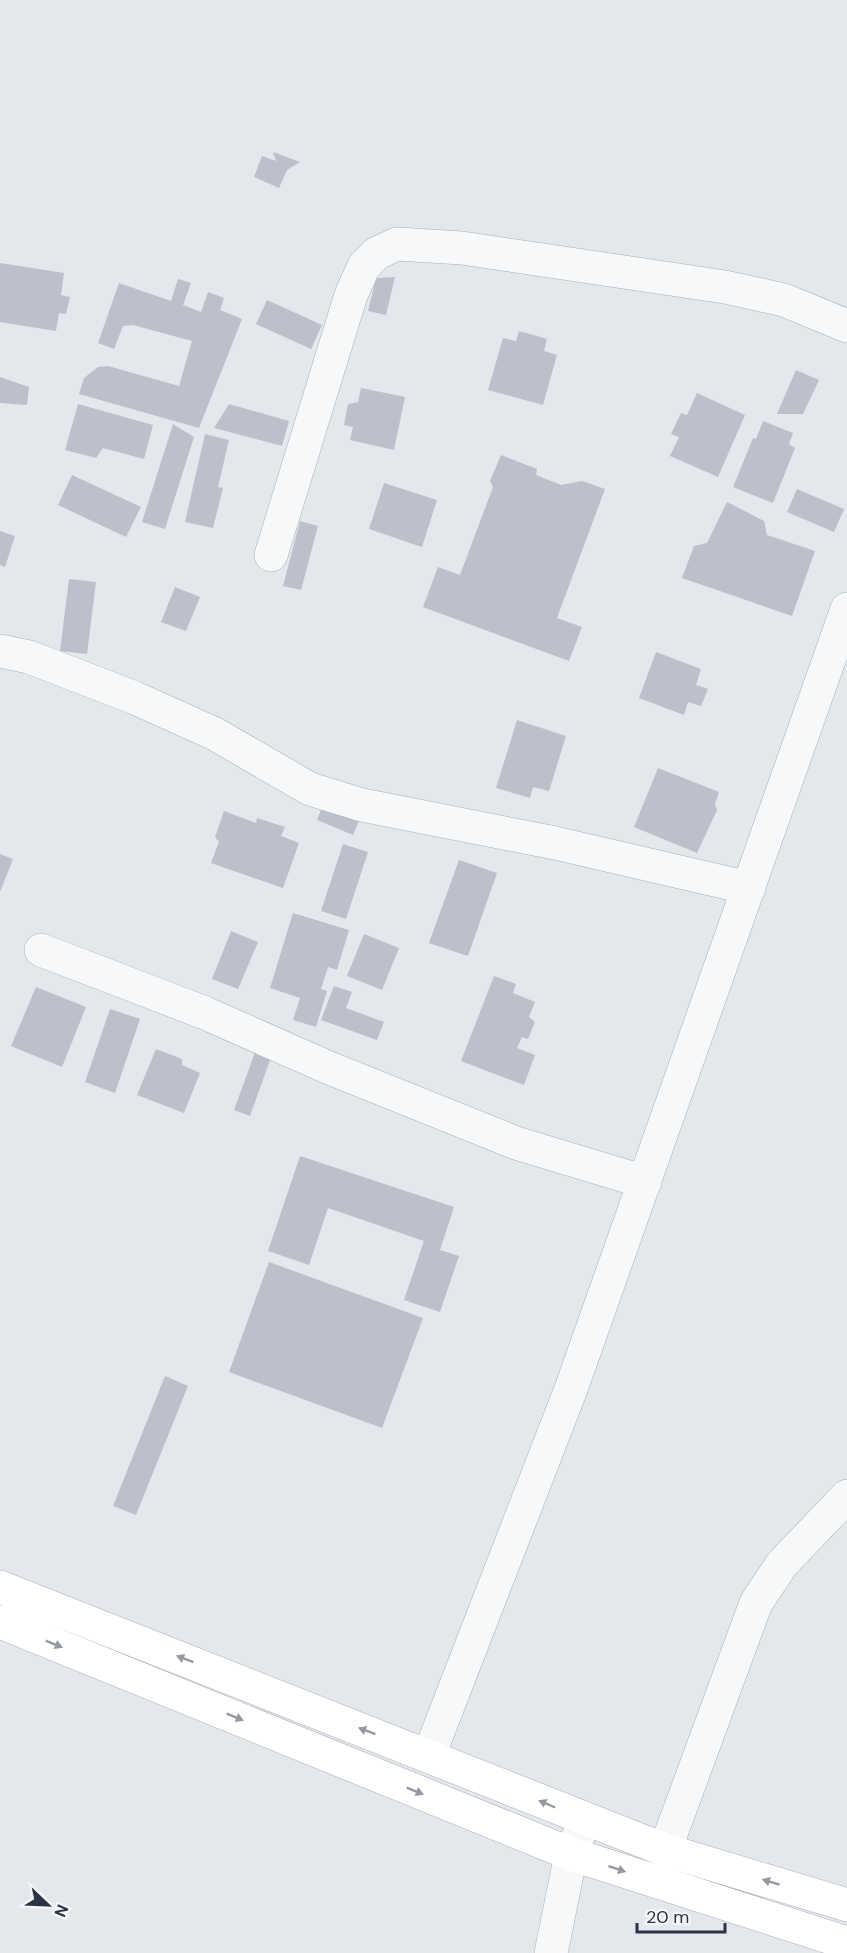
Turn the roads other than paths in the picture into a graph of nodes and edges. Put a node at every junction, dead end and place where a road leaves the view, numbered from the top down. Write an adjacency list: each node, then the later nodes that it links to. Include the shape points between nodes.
1 (847, 326): 2 (street, via 784,300 725,287 462,248 397,244 377,253 364,266 351,295)
2 (271, 555)
3 (847, 609): 5 (street)
4 (0, 651): 5 (street, via 30,657 135,698 215,734 310,789 362,805 555,843)
5 (749, 888): 7 (street)
6 (41, 950): 7 (street, via 205,1013 516,1143)
7 (645, 1182): 11 (street, via 571,1389)
8 (847, 1496): 13 (street, via 782,1563 756,1603)
9 (0, 1587): 11 (main road, one-way to 9)
10 (0, 1622): 14 (main road, one-way to 14)
11 (429, 1755): 12 (main road, one-way to 11)
12 (585, 1820): 13 (main road); 14 (street)
13 (665, 1850): 15 (main road, one-way to 13)
14 (571, 1854): 16 (main road, one-way to 16); 17 (street)
15 (847, 1905)
16 (847, 1943)
17 (551, 1953)

